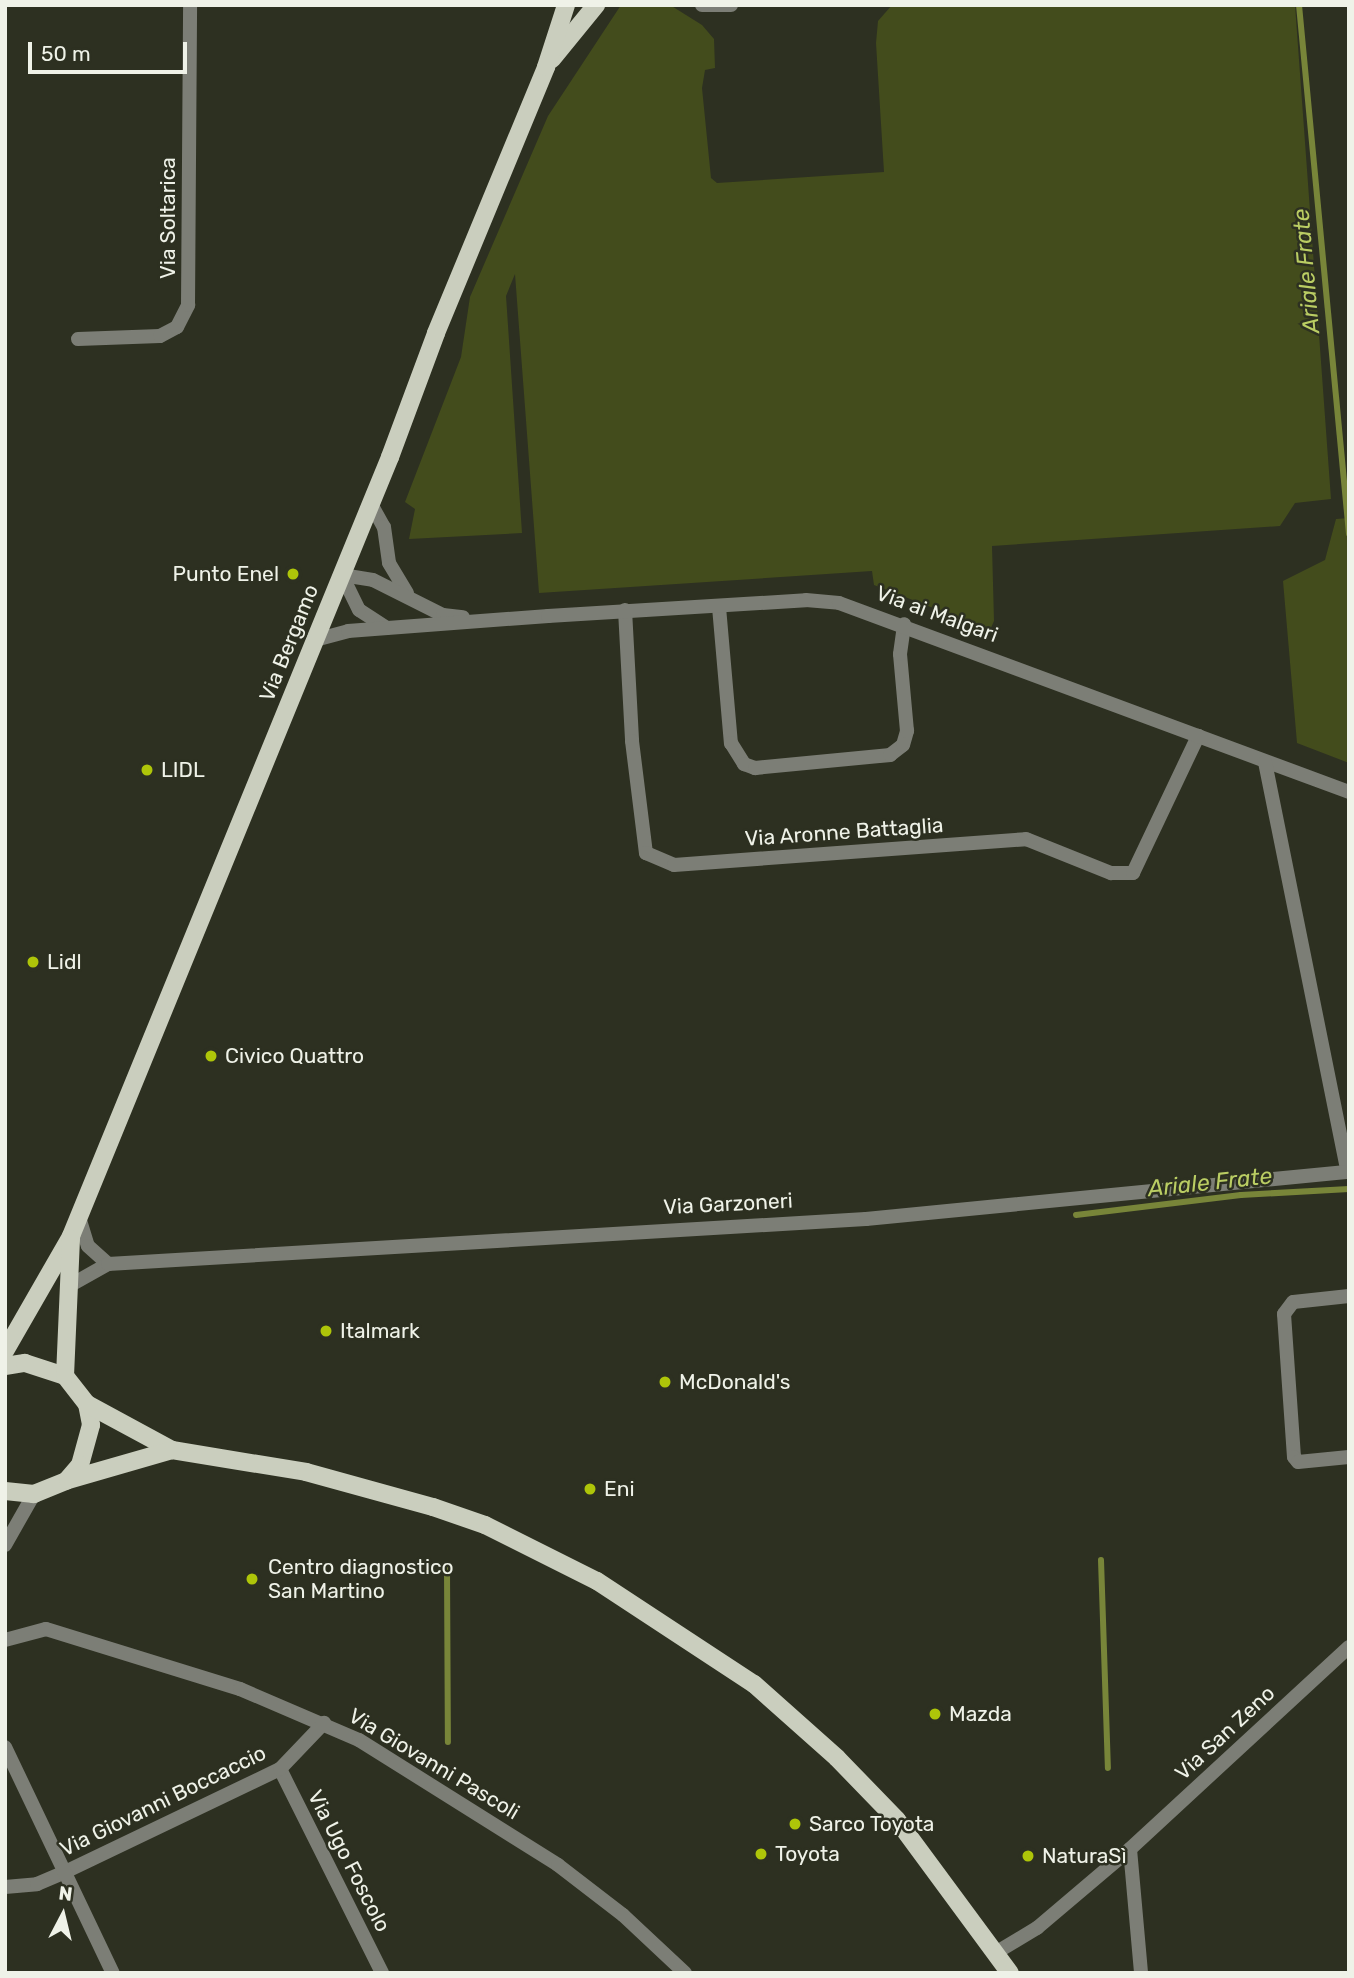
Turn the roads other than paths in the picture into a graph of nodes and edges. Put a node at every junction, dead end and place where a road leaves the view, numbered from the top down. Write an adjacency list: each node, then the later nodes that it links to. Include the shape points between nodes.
1 (190, 5): 7 (street, Via Soltarica, via 188,305 177,327 160,336)
2 (566, 5): 6 (main road, Via Bergamo)
3 (597, 5): 6 (main road, Via Bergamo)
4 (702, 5): 5 (street)
5 (731, 5)
6 (546, 67): 8 (main road, Via Bergamo)
7 (78, 339)
8 (371, 504): 9 (main road, Via Bergamo); 10 (street, via 384,527 389,563)
9 (342, 575): 10 (street, Via ai Malgari, via 373,580); 15 (street, via 359,610); 16 (main road, Via Bergamo)
10 (412, 599): 13 (street, Via ai Malgari, via 443,615)
11 (719, 607): 12 (street, Via ai Malgari); 14 (street, Via ai Malgari, via 823,601); 14 (street, via 731,743 744,764 755,768 890,755 903,745 907,730 900,654)
12 (625, 610): 13 (street, Via ai Malgari); 17 (street, Via Aronne Battaglia, via 632,741 646,853 664,862 1026,839 1111,873 1133,873)
13 (489, 621): 15 (street, Via ai Malgari)
14 (904, 625): 17 (street, Via ai Malgari)
15 (388, 629): 16 (street, Via ai Malgari, via 348,631)
16 (315, 640): 21 (main road, Via Bergamo)
17 (1198, 736): 18 (street, Via ai Malgari)
18 (1265, 762): 19 (street, Via ai Malgari); 20 (street)
19 (1349, 792)
20 (1348, 1172): 23 (street, Via Garzoneri, via 866,1219)
21 (79, 1214): 22 (main road, Via Bergamo); 23 (street, via 88,1246)
22 (71, 1236): 24 (main road, Via Bergamo); 26 (main road, Via Bergamo)
23 (108, 1264): 24 (street, Via Garzoneri)
24 (69, 1286): 28 (main road, Via Bergamo)
25 (1349, 1296): 31 (street, via 1293,1302 1283,1314 1294,1457 1298,1462)
26 (5, 1351)
27 (5, 1366): 28 (main road, via 25,1363)
28 (65, 1376): 29 (main road)
29 (87, 1404): 30 (main road); 32 (main road, via 89,1446)
30 (172, 1450): 32 (main road); 44 (main road, via 306,1472 433,1507 485,1525 597,1581 754,1685 837,1758 897,1820)
31 (1349, 1457)
32 (66, 1481): 34 (main road)
33 (5, 1491): 34 (main road)
34 (34, 1494): 35 (street)
35 (5, 1545)
36 (5, 1640): 38 (street, Via Giovanni Pascoli, via 46,1629 240,1689)
37 (1349, 1647): 41 (street, Via San Zeno)
38 (324, 1723): 40 (street, Via Giovanni Boccaccio); 45 (street, Via Giovanni Pascoli, via 359,1740 558,1865 623,1915)
39 (5, 1747): 42 (street)
40 (280, 1769): 42 (street, Via Giovanni Boccaccio); 47 (street, Via Ugo Foscolo)
41 (1130, 1850): 44 (street, Via San Zeno, via 1037,1928); 49 (street)
42 (65, 1872): 43 (street, Via Giovanni Boccaccio, via 37,1884); 46 (street)
43 (5, 1886)
44 (997, 1952): 48 (main road)
45 (682, 1972)
46 (113, 1973)
47 (382, 1973)
48 (1010, 1973)
49 (1141, 1973)

